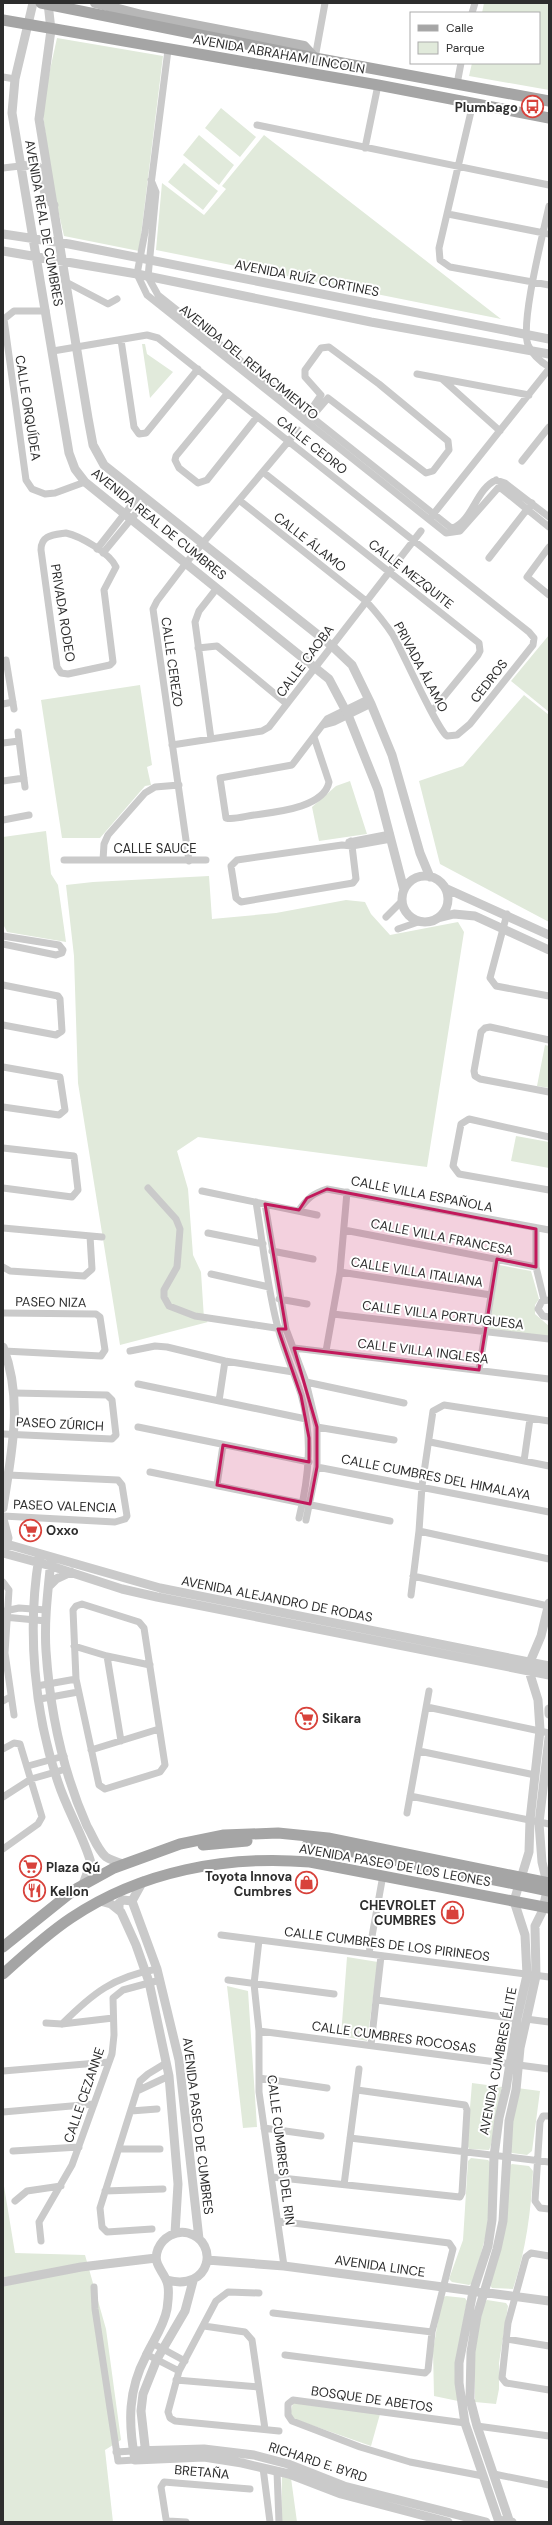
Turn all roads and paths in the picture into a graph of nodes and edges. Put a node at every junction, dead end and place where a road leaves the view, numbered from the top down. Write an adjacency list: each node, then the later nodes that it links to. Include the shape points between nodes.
1 (33, 3): 8 (street, AVENIDA REAL DE CUMBRES)
2 (95, 3): 5 (main road)
3 (325, 3): 14 (street)
4 (46, 4): 9 (main road); 10 (street, AVENIDA REAL DE CUMBRES)
5 (122, 6): 6 (main road)
6 (142, 15): 9 (main road); 11 (main road)
7 (3, 20): 8 (main road, AVENIDA ABRAHAM LINCOLN)
8 (29, 25): 10 (main road, AVENIDA ABRAHAM LINCOLN); 17 (street, AVENIDA REAL DE CUMBRES)
9 (156, 27): 12 (main road)
10 (51, 30): 13 (main road, AVENIDA ABRAHAM LINCOLN); 26 (street, AVENIDA REAL DE CUMBRES, via 40,104)
11 (222, 31): 12 (main road); 14 (main road, via 304,46)
12 (237, 43): 14 (main road)
13 (168, 50): 19 (main road, AVENIDA ABRAHAM LINCOLN); 30 (street)
14 (315, 58): 18 (main road)
15 (461, 64): 18 (street)
16 (3, 77): 17 (street)
17 (15, 78): 24 (street, AVENIDA REAL DE CUMBRES, via 12,98)
18 (457, 84): 20 (main road)
19 (378, 85): 21 (main road, AVENIDA ABRAHAM LINCOLN); 25 (street)
20 (549, 101)
21 (473, 103): 22 (main road, AVENIDA ABRAHAM LINCOLN); 28 (street)
22 (549, 118)
23 (257, 125): 25 (street)
24 (14, 130): 26 (street, via 24,158 29,161); 27 (street, AVENIDA REAL DE CUMBRES)
25 (365, 148): 28 (street)
26 (45, 159): 32 (street, AVENIDA REAL DE CUMBRES)
27 (20, 166): 29 (street); 32 (street, via 39,168 46,198); 37 (street, AVENIDA REAL DE CUMBRES)
28 (457, 167): 31 (street); 34 (street)
29 (3, 168)
30 (151, 180): 41 (street); 42 (street, via 156,192)
31 (549, 185)
32 (54, 205): 38 (street, AVENIDA REAL DE CUMBRES)
33 (549, 206): 36 (street)
34 (448, 214): 36 (street); 47 (street, via 439,248 440,260 450,267)
35 (3, 234): 37 (street, AVENIDA RUÍZ CORTINES)
36 (546, 234): 47 (street)
37 (33, 239): 38 (street, AVENIDA RUÍZ CORTINES); 40 (street, AVENIDA REAL DE CUMBRES)
38 (60, 243): 41 (street, AVENIDA RUÍZ CORTINES); 43 (street, AVENIDA REAL DE CUMBRES)
39 (3, 251): 40 (street)
40 (36, 257): 43 (street); 50 (street, AVENIDA REAL DE CUMBRES)
41 (140, 258): 42 (street, AVENIDA RUÍZ CORTINES); 44 (street)
42 (150, 260): 45 (street); 51 (street, AVENIDA RUÍZ CORTINES)
43 (63, 261): 44 (street); 46 (street, AVENIDA REAL DE CUMBRES)
44 (137, 274): 45 (street); 62 (street, AVENIDA DEL RENACIMIENTO, via 144,290 153,300)
45 (148, 277): 56 (street); 62 (street, AVENIDA DEL RENACIMIENTO, via 158,295)
46 (66, 282): 49 (street, via 108,304); 54 (street, AVENIDA REAL DE CUMBRES)
47 (534, 282): 48 (street); 51 (street, via 525,325)
48 (549, 285)
49 (118, 299)
50 (46, 310): 55 (street, AVENIDA REAL DE CUMBRES); 74 (street, CALLE ORQUÍDEA, via 14,311 4,319 26,480 32,489 45,494)
51 (526, 336): 52 (street, AVENIDA RUÍZ CORTINES); 56 (street)
52 (549, 339)
53 (121, 340): 54 (street, CALLE CEDRO); 59 (street, CALLE CEDRO, via 153,336); 59 (street, via 134,427 139,434 146,433)
54 (78, 347): 55 (street, CALLE CEDRO); 76 (street, AVENIDA REAL DE CUMBRES, via 88,418 98,456 104,465)
55 (53, 351): 74 (street, AVENIDA REAL DE CUMBRES, via 69,453 75,469)
56 (533, 352): 57 (street); 58 (street)
57 (549, 354)
58 (549, 368): 64 (street)
59 (198, 369): 63 (street, CALLE CEDRO)
60 (417, 374): 61 (street)
61 (440, 378): 64 (street); 69 (street)
62 (271, 391): 66 (street, AVENIDA DEL RENACIMIENTO)
63 (227, 394): 65 (street, CALLE CEDRO); 65 (street, via 176,456 179,468 198,483 207,480)
64 (529, 395): 69 (street)
65 (257, 417): 70 (street, CALLE CEDRO)
66 (307, 419): 66 (street, via 328,398 426,473 433,471 449,450 448,441 379,384 328,347 321,348 304,370 305,377 321,394); 79 (street, AVENIDA DEL RENACIMIENTO); 82 (street, AVENIDA DEL RENACIMIENTO)
67 (549, 427): 71 (street)
68 (298, 430): 70 (street, CALLE CEREZO)
69 (500, 431): 79 (street)
70 (289, 441): 72 (street, CALLE CEREZO); 86 (street, CALLE CEDRO)
71 (522, 461)
72 (263, 472): 77 (street, CALLE CEREZO); 92 (street, CALLE MEZQUITE)
73 (496, 480): 75 (street); 78 (street, via 505,483); 85 (street, via 488,485)
74 (85, 482): 80 (street, AVENIDA REAL DE CUMBRES)
75 (498, 488): 78 (street); 85 (street, via 464,527)
76 (143, 497): 80 (street); 87 (street, AVENIDA REAL DE CUMBRES)
77 (239, 500): 87 (street, CALLE CEREZO); 95 (street, CALLE ÁLAMO)
78 (530, 506): 81 (street); 83 (street); 90 (street)
79 (434, 514): 82 (street); 85 (street, AVENIDA DEL RENACIMIENTO)
80 (128, 516): 89 (street); 91 (street, AVENIDA REAL DE CUMBRES)
81 (549, 517)
82 (428, 521): 85 (street, AVENIDA DEL RENACIMIENTO, via 446,533)
83 (549, 527)
84 (421, 531): 86 (street, CALLE CAOBA)
85 (452, 531)
86 (413, 541): 92 (street, CALLE CAOBA); 96 (street, CALLE CEDRO)
87 (202, 544): 91 (street, CALLE CEREZO); 97 (street, AVENIDA REAL DE CUMBRES)
88 (549, 547): 94 (street, via 527,577)
89 (100, 551): 89 (street, PRIVADA RODEO, via 81,537 66,533 50,535 41,545 57,667 62,673 103,667 113,662 104,590 116,567)
90 (489, 558)
91 (186, 562): 93 (street, AVENIDA REAL DE CUMBRES); 112 (street, CALLE CEREZO, via 153,609)
92 (389, 572): 95 (street, CALLE CAOBA); 104 (street, CALLE MEZQUITE, via 481,647 478,655)
93 (218, 588): 98 (street, via 196,616); 100 (street, AVENIDA REAL DE CUMBRES)
94 (549, 596)
95 (366, 601): 97 (street, CALLE CAOBA); 104 (street, PRIVADA ÁLAMO, via 393,636)
96 (534, 638): 107 (street, CEDROS, via 533,645 475,718)
97 (332, 646): 100 (street, CALLE CAOBA); 101 (street, AVENIDA REAL DE CUMBRES, via 352,665)
98 (198, 648): 103 (street, via 218,646); 109 (street)
99 (5, 664): 102 (street, via 14,706)
100 (315, 667): 103 (street, CALLE CAOBA); 105 (street, AVENIDA REAL DE CUMBRES, via 333,685)
101 (369, 701): 105 (street); 125 (street, AVENIDA REAL DE CUMBRES, via 392,755 420,853)
102 (3, 704)
103 (287, 704): 109 (street, CALLE CAOBA, via 273,723 262,731)
104 (433, 710): 107 (street, PRIVADA ÁLAMO, via 444,733 447,736)
105 (347, 713): 108 (street, via 327,719); 119 (street, AVENIDA REAL DE CUMBRES, via 378,790)
106 (18, 732): 110 (street)
107 (457, 735)
108 (314, 738): 108 (street, via 292,765 220,778 226,818 296,808 318,797 329,782)
109 (211, 739): 112 (street, CALLE CAOBA)
110 (19, 741): 111 (street); 113 (street)
111 (3, 743)
112 (172, 745): 115 (street, CALLE CEREZO)
113 (24, 778): 114 (street); 116 (street)
114 (3, 781)
115 (179, 785): 122 (street, via 155,787 145,793 108,836 104,844); 124 (street, CALLE CEREZO)
116 (25, 787)
117 (29, 815): 118 (street)
118 (3, 820)
119 (390, 837): 120 (street); 127 (street, AVENIDA REAL DE CUMBRES)
120 (352, 843): 120 (street, via 356,879 353,882 241,902 236,898 231,866 237,860)
121 (64, 860): 122 (street, CALLE SAUCE)
122 (103, 860): 124 (street, CALLE SAUCE)
123 (206, 860): 124 (street, CALLE SAUCE)
124 (189, 861)
125 (430, 876): 126 (street); 127 (street, via 415,878)
126 (445, 888): 129 (street); 131 (street, via 447,905)
127 (404, 890): 128 (street)
128 (402, 901): 130 (street); 132 (street, via 408,914)
129 (507, 914): 133 (street); 135 (street)
130 (386, 917)
131 (437, 919): 132 (street); 133 (street, via 465,914)
132 (420, 921): 134 (street)
133 (502, 928): 138 (street); 140 (street, via 490,978 492,983 496,986)
134 (398, 929)
135 (549, 935)
136 (3, 936): 137 (street, via 59,945 63,950 56,955)
137 (3, 944)
138 (549, 950)
139 (3, 985): 141 (street, via 58,996 62,1031 56,1035)
140 (549, 996)
141 (3, 1026)
142 (549, 1040): 144 (street, via 490,1027 484,1028 481,1032 474,1071 475,1076 480,1079)
143 (3, 1067): 145 (street, via 60,1077 65,1110 60,1115)
144 (549, 1092)
145 (3, 1107)
146 (549, 1137): 150 (street, via 464,1121 461,1124 453,1166 459,1174)
147 (3, 1148): 148 (street, via 74,1156 77,1194 72,1197)
148 (3, 1188)
149 (148, 1188): 180 (street, via 176,1219 180,1230 179,1259 164,1290 166,1302 184,1313)
150 (549, 1190)
151 (202, 1191): 153 (street)
152 (347, 1192): 155 (street, CALLE VILLA ESPAÑOLA, via 327,1189 317,1192 307,1198); 158 (street, CALLE VILLA ESPAÑOLA); 159 (street)
153 (256, 1202): 154 (street); 164 (street)
154 (265, 1204): 155 (street); 165 (street)
155 (299, 1210): 156 (street)
156 (317, 1215)
157 (3, 1228): 162 (street)
158 (536, 1229): 160 (street, CALLE VILLA ESPAÑOLA); 168 (street)
159 (344, 1230): 167 (street, CALLE VILLA FRANCESA); 170 (street)
160 (549, 1230)
161 (208, 1233): 164 (street)
162 (90, 1236): 163 (street); 169 (street, via 92,1269 89,1273 79,1276 10,1271)
163 (102, 1237)
164 (263, 1244): 172 (street)
165 (272, 1251): 166 (street); 174 (street)
166 (313, 1259)
167 (497, 1259): 168 (street, CALLE VILLA FRANCESA); 173 (street)
168 (536, 1267): 175 (street)
169 (3, 1268)
170 (340, 1272): 173 (street, CALLE VILLA ITALIANA); 178 (street)
171 (211, 1274): 172 (street)
172 (269, 1287): 180 (street)
173 (491, 1296): 181 (street)
174 (279, 1299): 176 (street); 180 (street)
175 (546, 1300): 179 (street, via 538,1309 540,1314)
176 (307, 1304)
177 (3, 1313): 184 (street, PASEO NIZA, via 98,1316 105,1350 103,1355)
178 (333, 1314): 181 (street, CALLE VILLA PORTUGUESA); 186 (street)
179 (549, 1317)
180 (282, 1329): 183 (street); 189 (street)
181 (485, 1332): 182 (street, CALLE VILLA PORTUGUESA); 188 (street)
182 (549, 1339)
183 (294, 1348): 186 (street, CALLE VILLA INGLESA); 191 (street)
184 (4, 1349): 193 (street)
185 (130, 1351): 187 (street, via 160,1346)
186 (326, 1351): 188 (street, CALLE VILLA INGLESA)
187 (225, 1360): 189 (street); 194 (street)
188 (479, 1370): 190 (street, CALLE VILLA INGLESA)
189 (293, 1372): 196 (street)
190 (549, 1379)
191 (306, 1382): 195 (street); 199 (street)
192 (138, 1384): 194 (street)
193 (14, 1393): 202 (street); 202 (street, PASEO ZÚRICH, via 110,1397 116,1432 114,1437)
194 (219, 1401): 196 (street)
195 (404, 1403)
196 (306, 1419): 207 (street)
197 (530, 1419): 198 (street); 204 (street, via 444,1405 437,1407 433,1412); 206 (street)
198 (549, 1421)
199 (317, 1426): 203 (street); 209 (street)
200 (138, 1427): 205 (street)
201 (3, 1434): 202 (street, PASEO ZÚRICH)
202 (16, 1434): 211 (street)
203 (394, 1440)
204 (430, 1442): 206 (street); 213 (street)
205 (223, 1445): 207 (street); 212 (street)
206 (524, 1461): 208 (street)
207 (308, 1462): 214 (street)
208 (549, 1466)
209 (317, 1467): 213 (street, CALLE CUMBRES DEL HIMALAYA); 214 (street)
210 (150, 1472): 212 (street)
211 (8, 1475): 215 (street); 217 (street, PASEO VALENCIA, via 120,1481 127,1512 125,1519 115,1522)
212 (217, 1485): 214 (street)
213 (422, 1486): 216 (street, CALLE CUMBRES DEL HIMALAYA); 221 (street)
214 (306, 1504): 219 (street); 220 (street)
215 (3, 1508)
216 (549, 1512)
217 (3, 1516)
218 (3, 1519): 222 (street)
219 (303, 1519)
220 (390, 1521)
221 (419, 1531): 227 (street); 231 (street)
222 (5, 1544): 223 (street, AVENIDA ALEJANDRO DE RODAS); 224 (street)
223 (39, 1552): 225 (street, AVENIDA ALEJANDRO DE RODAS); 228 (street)
224 (3, 1553): 226 (street, AVENIDA ALEJANDRO DE RODAS)
225 (52, 1556): 229 (street); 247 (street, AVENIDA ALEJANDRO DE RODAS, via 124,1580)
226 (20, 1558): 228 (street, AVENIDA ALEJANDRO DE RODAS); 232 (street, via 28,1563)
227 (549, 1559)
228 (38, 1562): 229 (street, AVENIDA ALEJANDRO DE RODAS); 232 (street)
229 (51, 1566): 230 (street, AVENIDA ALEJANDRO DE RODAS); 234 (street)
230 (71, 1572): 234 (street, via 56,1579); 247 (street, AVENIDA ALEJANDRO DE RODAS, via 122,1589 238,1614)
231 (413, 1576): 235 (street); 236 (street)
232 (36, 1578): 237 (street)
233 (3, 1582): 239 (street, via 9,1590)
234 (49, 1586): 238 (street)
235 (411, 1595)
236 (549, 1605): 247 (street)
237 (34, 1609): 238 (street); 239 (street); 240 (street)
238 (46, 1610): 241 (street)
239 (5, 1614): 240 (street); 243 (street)
240 (33, 1620): 241 (street); 251 (street, via 32,1650)
241 (46, 1621): 250 (street)
242 (74, 1646): 244 (street); 245 (street, via 73,1610 82,1604 139,1622 144,1628); 249 (street)
243 (4, 1653): 254 (street)
244 (107, 1656): 245 (street); 266 (street)
245 (150, 1665): 262 (street)
246 (549, 1666): 247 (street, AVENIDA ALEJANDRO DE RODAS)
247 (529, 1667): 248 (street, AVENIDA ALEJANDRO DE RODAS); 263 (street, via 538,1700)
248 (549, 1675)
249 (76, 1679): 250 (street); 253 (street)
250 (50, 1684): 251 (street); 255 (street)
251 (37, 1686): 256 (street)
252 (429, 1691): 258 (street)
253 (78, 1692): 255 (street); 268 (street)
254 (10, 1697): 257 (street); 261 (street)
255 (52, 1697): 256 (street); 270 (street)
256 (40, 1699): 271 (street)
257 (3, 1701)
258 (427, 1707): 263 (street); 269 (street)
259 (549, 1709): 260 (street)
260 (549, 1714)
261 (14, 1715)
262 (159, 1729): 266 (street); 268 (street, via 164,1769 105,1789 99,1785)
263 (540, 1730): 264 (street); 275 (street)
264 (549, 1732)
265 (549, 1738): 276 (street, AVENIDA CUMBRES ÉLITE)
266 (121, 1741): 268 (street)
267 (3, 1750): 272 (street, via 18,1742)
268 (91, 1750)
269 (419, 1751): 275 (street); 278 (street)
270 (64, 1756): 271 (street); 273 (street)
271 (51, 1759): 272 (street); 274 (street)
272 (28, 1766): 277 (street)
273 (66, 1768): 274 (street); 286 (street, via 79,1808 98,1848 106,1857)
274 (55, 1772): 277 (street); 292 (street, via 91,1863)
275 (535, 1775): 281 (street)
276 (547, 1778): 282 (street, AVENIDA CUMBRES ÉLITE)
277 (31, 1779): 279 (street); 285 (street, via 41,1821)
278 (410, 1796): 280 (street); 281 (street)
279 (3, 1797)
280 (407, 1813)
281 (530, 1820): 282 (street); 290 (street, via 529,1852)
282 (539, 1823): 283 (street); 293 (street, AVENIDA CUMBRES ÉLITE, via 542,1862)
283 (549, 1824)
284 (182, 1844): 286 (main road, AVENIDA PASEO DE LOS LEONES); 287 (main road, AVENIDA PASEO DE LOS LEONES, via 224,1835 297,1834 348,1841); 293 (main road, via 303,1842)
285 (3, 1849)
286 (123, 1864): 292 (main road, AVENIDA PASEO DE LOS LEONES)
287 (499, 1872): 290 (main road, AVENIDA PASEO DE LOS LEONES); 294 (main road, via 502,1878 500,1890 497,1894)
288 (163, 1875): 289 (main road, AVENIDA PASEO DE LOS LEONES, via 237,1861 278,1860 310,1862); 291 (main road, AVENIDA PASEO DE LOS LEONES); 298 (main road, via 214,1857 300,1854 366,1864)
289 (383, 1875): 294 (main road, AVENIDA PASEO DE LOS LEONES); 303 (street)
290 (520, 1877): 293 (main road, AVENIDA PASEO DE LOS LEONES); 296 (street)
291 (143, 1881): 295 (main road, AVENIDA PASEO DE LOS LEONES); 297 (street)
292 (83, 1884): 302 (main road, AVENIDA PASEO DE LOS LEONES)
293 (549, 1885): 298 (street, AVENIDA CUMBRES ÉLITE)
294 (489, 1896): 296 (main road, AVENIDA PASEO DE LOS LEONES)
295 (100, 1901): 299 (street); 307 (main road, AVENIDA PASEO DE LOS LEONES, via 55,1930)
296 (514, 1901): 298 (main road, AVENIDA PASEO DE LOS LEONES); 309 (street, AVENIDA CUMBRES ÉLITE, via 525,1935)
297 (132, 1902): 299 (street, via 123,1900 119,1903); 305 (street, AVENIDA PASEO DE CUMBRES)
298 (547, 1905): 309 (street, AVENIDA CUMBRES ÉLITE, via 535,1926)
299 (119, 1909): 306 (street, AVENIDA PASEO DE CUMBRES)
300 (221, 1935): 301 (street, CALLE CUMBRES DE LOS PIRINEOS)
301 (260, 1940): 303 (street, CALLE CUMBRES DE LOS PIRINEOS); 315 (street, CALLE CUMBRES DEL RIN)
302 (3, 1947)
303 (369, 1953): 304 (street, CALLE CUMBRES DE LOS PIRINEOS)
304 (382, 1956): 309 (street, CALLE CUMBRES DE LOS PIRINEOS); 319 (street)
305 (157, 1969): 306 (street); 311 (street, AVENIDA PASEO DE CUMBRES)
306 (146, 1971): 308 (street); 313 (street, AVENIDA PASEO DE CUMBRES)
307 (3, 1974)
308 (130, 1975): 314 (street); 316 (street)
309 (532, 1975): 310 (street, CALLE CUMBRES DE LOS PIRINEOS); 321 (street, AVENIDA CUMBRES ÉLITE)
310 (549, 1978)
311 (160, 1980): 313 (street); 339 (street, AVENIDA PASEO DE CUMBRES)
312 (228, 1980): 315 (street)
313 (149, 1982): 316 (street); 328 (street, AVENIDA PASEO DE CUMBRES)
314 (108, 1984): 317 (street); 324 (street)
315 (254, 1984): 318 (street); 325 (street, CALLE CUMBRES DEL RIN)
316 (133, 1987): 317 (street)
317 (115, 1994): 320 (street, CALLE CEZANNE, via 112,2002)
318 (334, 1994)
319 (377, 2000): 321 (street); 326 (street)
320 (113, 2018): 324 (street); 327 (street, CALLE CEZANNE, via 114,2041)
321 (521, 2019): 322 (street); 329 (street, AVENIDA CUMBRES ÉLITE)
322 (549, 2022)
323 (46, 2024): 324 (street)
324 (62, 2024)
325 (259, 2031): 326 (street, CALLE CUMBRES ROCOSAS); 334 (street, CALLE CUMBRES DEL RIN)
326 (371, 2045): 329 (street, CALLE CUMBRES ROCOSAS)
327 (109, 2062): 332 (street); 340 (street, CALLE CEZANNE)
328 (166, 2063): 333 (street, AVENIDA PASEO DE CUMBRES); 337 (street, via 143,2077)
329 (514, 2065): 331 (street, CALLE CUMBRES ROCOSAS); 353 (street, AVENIDA CUMBRES ÉLITE); 354 (street, AVENIDA CUMBRES ÉLITE)
330 (359, 2069): 336 (street)
331 (549, 2069)
332 (3, 2071)
333 (168, 2076): 337 (street); 338 (street, AVENIDA PASEO DE CUMBRES)
334 (259, 2078): 335 (street); 345 (street, CALLE CUMBRES DEL RIN)
335 (327, 2088)
336 (357, 2090): 347 (street); 352 (street, via 463,2104 466,2110)
337 (137, 2091): 342 (street)
338 (170, 2100): 339 (street); 366 (street, AVENIDA PASEO DE CUMBRES, via 178,2184)
339 (184, 2100): 367 (street, AVENIDA PASEO DE CUMBRES)
340 (94, 2104): 343 (street); 348 (street, CALLE CEZANNE)
341 (157, 2109): 342 (street)
342 (131, 2111): 350 (street)
343 (4, 2112)
344 (546, 2116): 355 (street, via 540,2122)
345 (264, 2128): 346 (street); 357 (street, CALLE CUMBRES DEL RIN)
346 (321, 2136)
347 (350, 2138): 352 (street); 358 (street)
348 (79, 2148): 351 (street); 359 (street, CALLE CEZANNE)
349 (160, 2148): 350 (street)
350 (119, 2149): 361 (street)
351 (13, 2151)
352 (464, 2153): 353 (street); 358 (street, via 460,2197)
353 (494, 2156): 354 (street); 378 (street, AVENIDA CUMBRES ÉLITE, via 492,2220 488,2246)
354 (505, 2158): 355 (street); 380 (street, AVENIDA CUMBRES ÉLITE, via 503,2221)
355 (536, 2160): 356 (street); 363 (street, via 536,2201 540,2208)
356 (549, 2162)
357 (272, 2177): 358 (street); 364 (street, CALLE CUMBRES DEL RIN)
358 (344, 2185)
359 (61, 2186): 362 (street, via 28,2191); 368 (street, CALLE CEZANNE, via 39,2222)
360 (163, 2189): 361 (street)
361 (105, 2191): 365 (street, via 100,2214 104,2231)
362 (15, 2201)
363 (549, 2209)
364 (278, 2221): 372 (street, CALLE CUMBRES DEL RIN); 377 (street, via 449,2243 453,2249)
365 (152, 2230)
366 (175, 2233): 367 (street, via 186,2233); 370 (street, via 161,2243)
367 (199, 2239): 371 (street, via 204,2245)
368 (41, 2241)
369 (549, 2256): 381 (street, via 531,2253 526,2257)
370 (156, 2258): 373 (street, via 158,2267); 375 (street, via 100,2264)
371 (207, 2260): 372 (street, AVENIDA LINCE); 374 (street, via 200,2276)
372 (284, 2266): 377 (street, AVENIDA LINCE)
373 (167, 2280): 374 (street, via 185,2283); 387 (street, via 167,2310)
374 (193, 2281): 389 (street, via 184,2311)
375 (3, 2282)
376 (94, 2287): 405 (street, via 94,2309)
377 (442, 2288): 378 (street, AVENIDA LINCE); 385 (street)
378 (473, 2292): 380 (street, AVENIDA LINCE); 399 (street, AVENIDA CUMBRES ÉLITE, via 459,2363)
379 (259, 2294): 384 (street, via 223,2294 212,2305)
380 (483, 2294): 381 (street, AVENIDA LINCE); 398 (street, AVENIDA CUMBRES ÉLITE, via 476,2316 471,2352 470,2399)
381 (516, 2296): 382 (street, AVENIDA LINCE); 386 (street)
382 (549, 2301)
383 (273, 2313): 385 (street)
384 (204, 2326): 393 (street); 396 (street, via 248,2333 252,2340)
385 (432, 2332): 391 (street, via 428,2370 423,2374)
386 (506, 2339): 388 (street); 397 (street, via 502,2378 506,2383)
387 (152, 2342): 389 (street); 390 (street)
388 (549, 2346)
389 (164, 2348): 392 (street); 393 (street)
390 (146, 2354): 392 (street); 407 (street, via 133,2386 130,2404)
391 (285, 2355)
392 (158, 2359): 394 (street); 406 (street, via 143,2394)
393 (185, 2361): 394 (street)
394 (179, 2371): 395 (street)
395 (176, 2380): 396 (street); 402 (street, via 168,2412 173,2420)
396 (258, 2388): 402 (street)
397 (549, 2390)
398 (473, 2411): 399 (street); 401 (street, AVENIDA CUMBRES ÉLITE)
399 (463, 2413): 400 (street, AVENIDA CUMBRES ÉLITE)
400 (465, 2423): 413 (street, AVENIDA CUMBRES ÉLITE); 413 (street, BOSQUE DE ABETOS, via 293,2400 288,2404 288,2415 295,2422 360,2447 410,2462)
401 (477, 2426): 404 (street); 412 (street, AVENIDA CUMBRES ÉLITE)
402 (265, 2429): 403 (street)
403 (279, 2431)
404 (549, 2436)
405 (116, 2452): 407 (street, RICHARD E. BYRD); 407 (street, RICHARD E. BYRD, via 118,2461)
406 (146, 2454): 407 (street, RICHARD E. BYRD); 408 (street, RICHARD E. BYRD, via 204,2449); 409 (street, RICHARD E. BYRD, via 204,2457)
407 (134, 2455)
408 (288, 2464): 411 (street); 423 (street, RICHARD E. BYRD, via 344,2486)
409 (263, 2468): 410 (street, RICHARD E. BYRD); 416 (street)
410 (277, 2472): 411 (street, RICHARD E. BYRD); 417 (street)
411 (289, 2474): 422 (street, RICHARD E. BYRD, via 341,2494)
412 (494, 2474): 414 (street); 418 (street, AVENIDA CUMBRES ÉLITE)
413 (483, 2476): 424 (street, AVENIDA CUMBRES ÉLITE)
414 (549, 2485)
415 (250, 2489): 419 (street, BRETAÑA, via 164,2482 161,2487 166,2518 168,2521)
416 (265, 2497): 417 (street); 420 (street)
417 (277, 2497): 421 (street)
418 (510, 2521): 424 (street)
419 (186, 2522)
420 (270, 2522)
421 (279, 2522)
422 (448, 2522)
423 (486, 2522)
424 (499, 2522)

